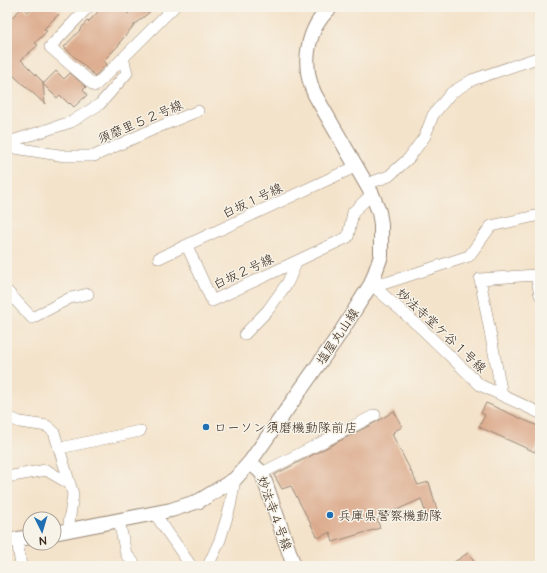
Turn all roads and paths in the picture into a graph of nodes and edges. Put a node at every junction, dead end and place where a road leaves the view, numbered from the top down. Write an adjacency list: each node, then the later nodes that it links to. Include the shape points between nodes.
1 (88, 7): 5 (street, via 50,46 95,86)
2 (174, 7): 5 (street)
3 (331, 7): 7 (street, 塩屋丸山線, via 320,19 308,46 308,71 315,96)
4 (540, 57): 8 (street, via 472,80 451,93 433,115 425,136 409,158)
5 (123, 58): 6 (street, 須磨里５２号線, via 128,73 100,104 70,122 12,141 14,148 65,156 94,156)
6 (198, 112)
7 (357, 166): 8 (street, 塩屋丸山線); 10 (street, 白坂１号線)
8 (370, 189): 12 (street, via 353,212 348,237); 13 (street, 塩屋丸山線, via 380,212 382,235 381,256)
9 (540, 215): 13 (street, via 491,226 469,256 386,283)
10 (187, 246): 11 (street, 白坂１号線); 12 (street, 白坂２号線, via 212,301)
11 (159, 258)
12 (297, 261): 17 (street, via 288,282 268,310)
13 (372, 284): 18 (street, 妙法寺堂ケ谷１号線, via 422,328 480,385); 24 (street, 塩屋丸山線)
14 (7, 291): 15 (street, via 32,318 70,298)
15 (88, 294)
16 (540, 296): 18 (street, via 536,275 480,279)
17 (245, 334)
18 (502, 395): 19 (street, 妙法寺堂ケ谷１号線)
19 (540, 413)
20 (375, 415): 25 (street)
21 (7, 417): 23 (street, via 20,422 47,426 54,432)
22 (140, 431): 23 (street)
23 (60, 448): 28 (street)
24 (250, 462): 25 (street, 妙法寺４号線); 27 (street, 塩屋丸山線)
25 (262, 473): 38 (street, 妙法寺４号線)
26 (7, 477): 28 (street, via 46,470)
27 (235, 479): 29 (street, 塩屋丸山線, via 200,500); 37 (street, via 220,540)
28 (70, 484): 31 (street, via 73,494)
29 (155, 514): 30 (street, 塩屋丸山線); 36 (street)
30 (119, 521): 31 (street, 塩屋丸山線); 34 (street, via 126,554)
31 (68, 531): 32 (street, 塩屋丸山線)
32 (62, 532)
33 (18, 539): 35 (street)
34 (134, 563)
35 (21, 566)
36 (191, 566)
37 (208, 566)
38 (294, 566)

